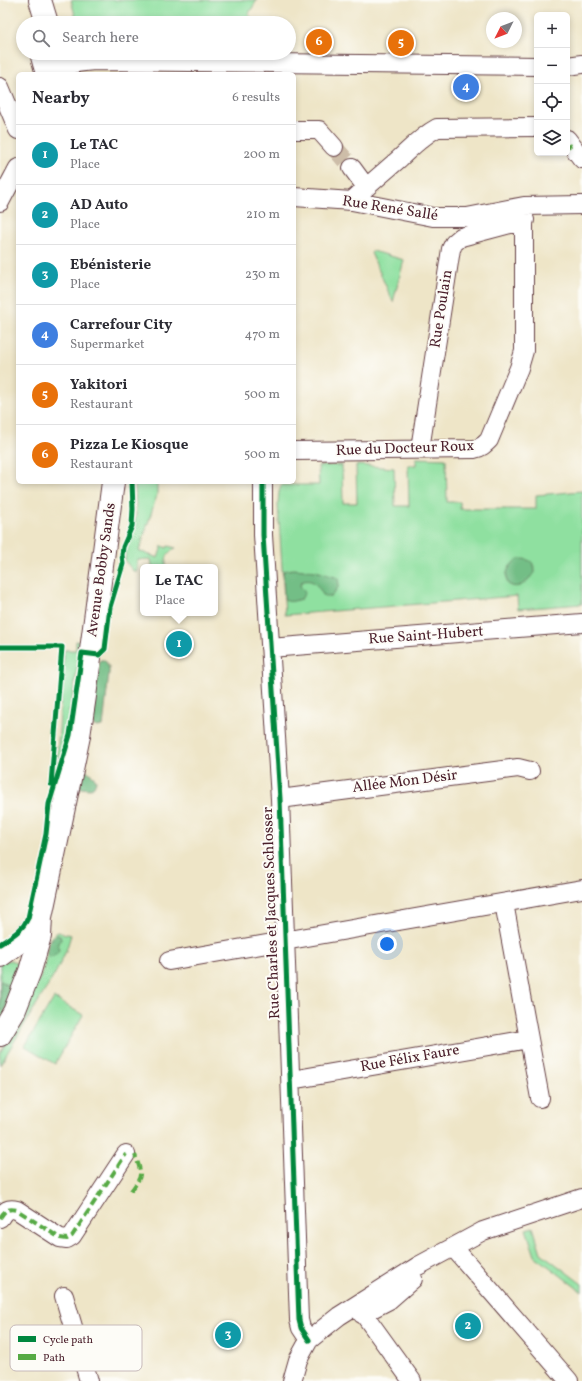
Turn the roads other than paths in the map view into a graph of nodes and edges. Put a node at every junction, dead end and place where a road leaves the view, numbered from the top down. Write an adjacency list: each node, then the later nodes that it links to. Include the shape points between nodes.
1 (25, 0): 3 (main road)
2 (40, 0): 4 (main road)
3 (30, 16)
4 (45, 16)
5 (51, 60): 9 (main road)
6 (582, 64): 8 (street)
7 (534, 66): 9 (street, via 96,61)
8 (570, 66)
9 (64, 69)
10 (0, 87): 11 (street)
11 (16, 125)
12 (534, 127): 19 (street, via 437,128 429,132)
13 (296, 130): 15 (street, via 319,130)
14 (570, 143): 16 (street)
15 (334, 147)
16 (582, 159)
17 (352, 168): 19 (street)
18 (16, 172): 22 (street)
19 (366, 187): 21 (street)
20 (296, 197): 21 (street, Rue René Sallé)
21 (352, 201): 24 (street, Rue René Sallé, via 433,217)
22 (0, 202)
23 (582, 205): 24 (street, Rue René Sallé)
24 (525, 213): 25 (street, Rue Poulain, via 461,237 451,249); 25 (street, Rue du Docteur Roux, via 524,351 489,440 479,449)
25 (420, 449): 26 (street, Rue du Docteur Roux)
26 (296, 451)
27 (113, 484): 35 (main road, Avenue Bobby Sands, via 85,696)
28 (263, 484): 30 (street, Rue Charles et Jacques Schlosser, via 262,518)
29 (582, 623): 30 (street, Rue Saint-Hubert)
30 (270, 648): 32 (street, Rue Charles et Jacques Schlosser)
31 (530, 771): 32 (street, Allée Mon Désir, via 518,768)
32 (280, 799): 36 (street, Rue Charles et Jacques Schlosser)
33 (582, 889): 34 (street)
34 (504, 903): 36 (street); 41 (street)
35 (41, 917): 37 (main road, Avenue Bobby Sands, via 22,940); 39 (main road, Avenue Bobby Sands, via 40,936)
36 (285, 941): 38 (street); 42 (street, Rue Charles et Jacques Schlosser)
37 (3, 955): 39 (main road, via 18,957)
38 (169, 961)
39 (30, 971): 40 (main road, Avenue Bobby Sands, via 14,1012)
40 (0, 1036)
41 (529, 1039): 42 (street, Rue Félix Faure); 43 (street)
42 (291, 1080): 53 (street, Rue Charles et Jacques Schlosser, via 299,1320 301,1328)
43 (540, 1098)
44 (126, 1154): 46 (street, via 72,1236 67,1239 60,1238 17,1210 5,1211)
45 (582, 1198): 47 (street, via 483,1231)
46 (0, 1218)
47 (446, 1252): 48 (street); 50 (street); 59 (street)
48 (418, 1266): 51 (street, via 393,1288 367,1304 363,1308); 53 (street, via 339,1316)
49 (64, 1296): 52 (street)
50 (389, 1300): 51 (street); 54 (street, via 381,1314 380,1328)
51 (363, 1313): 53 (street); 54 (street)
52 (73, 1325)
53 (316, 1335): 57 (street, via 298,1360)
54 (392, 1352): 58 (street)
55 (86, 1371): 56 (street)
56 (89, 1381)
57 (292, 1381)
58 (412, 1381)
59 (568, 1381)

